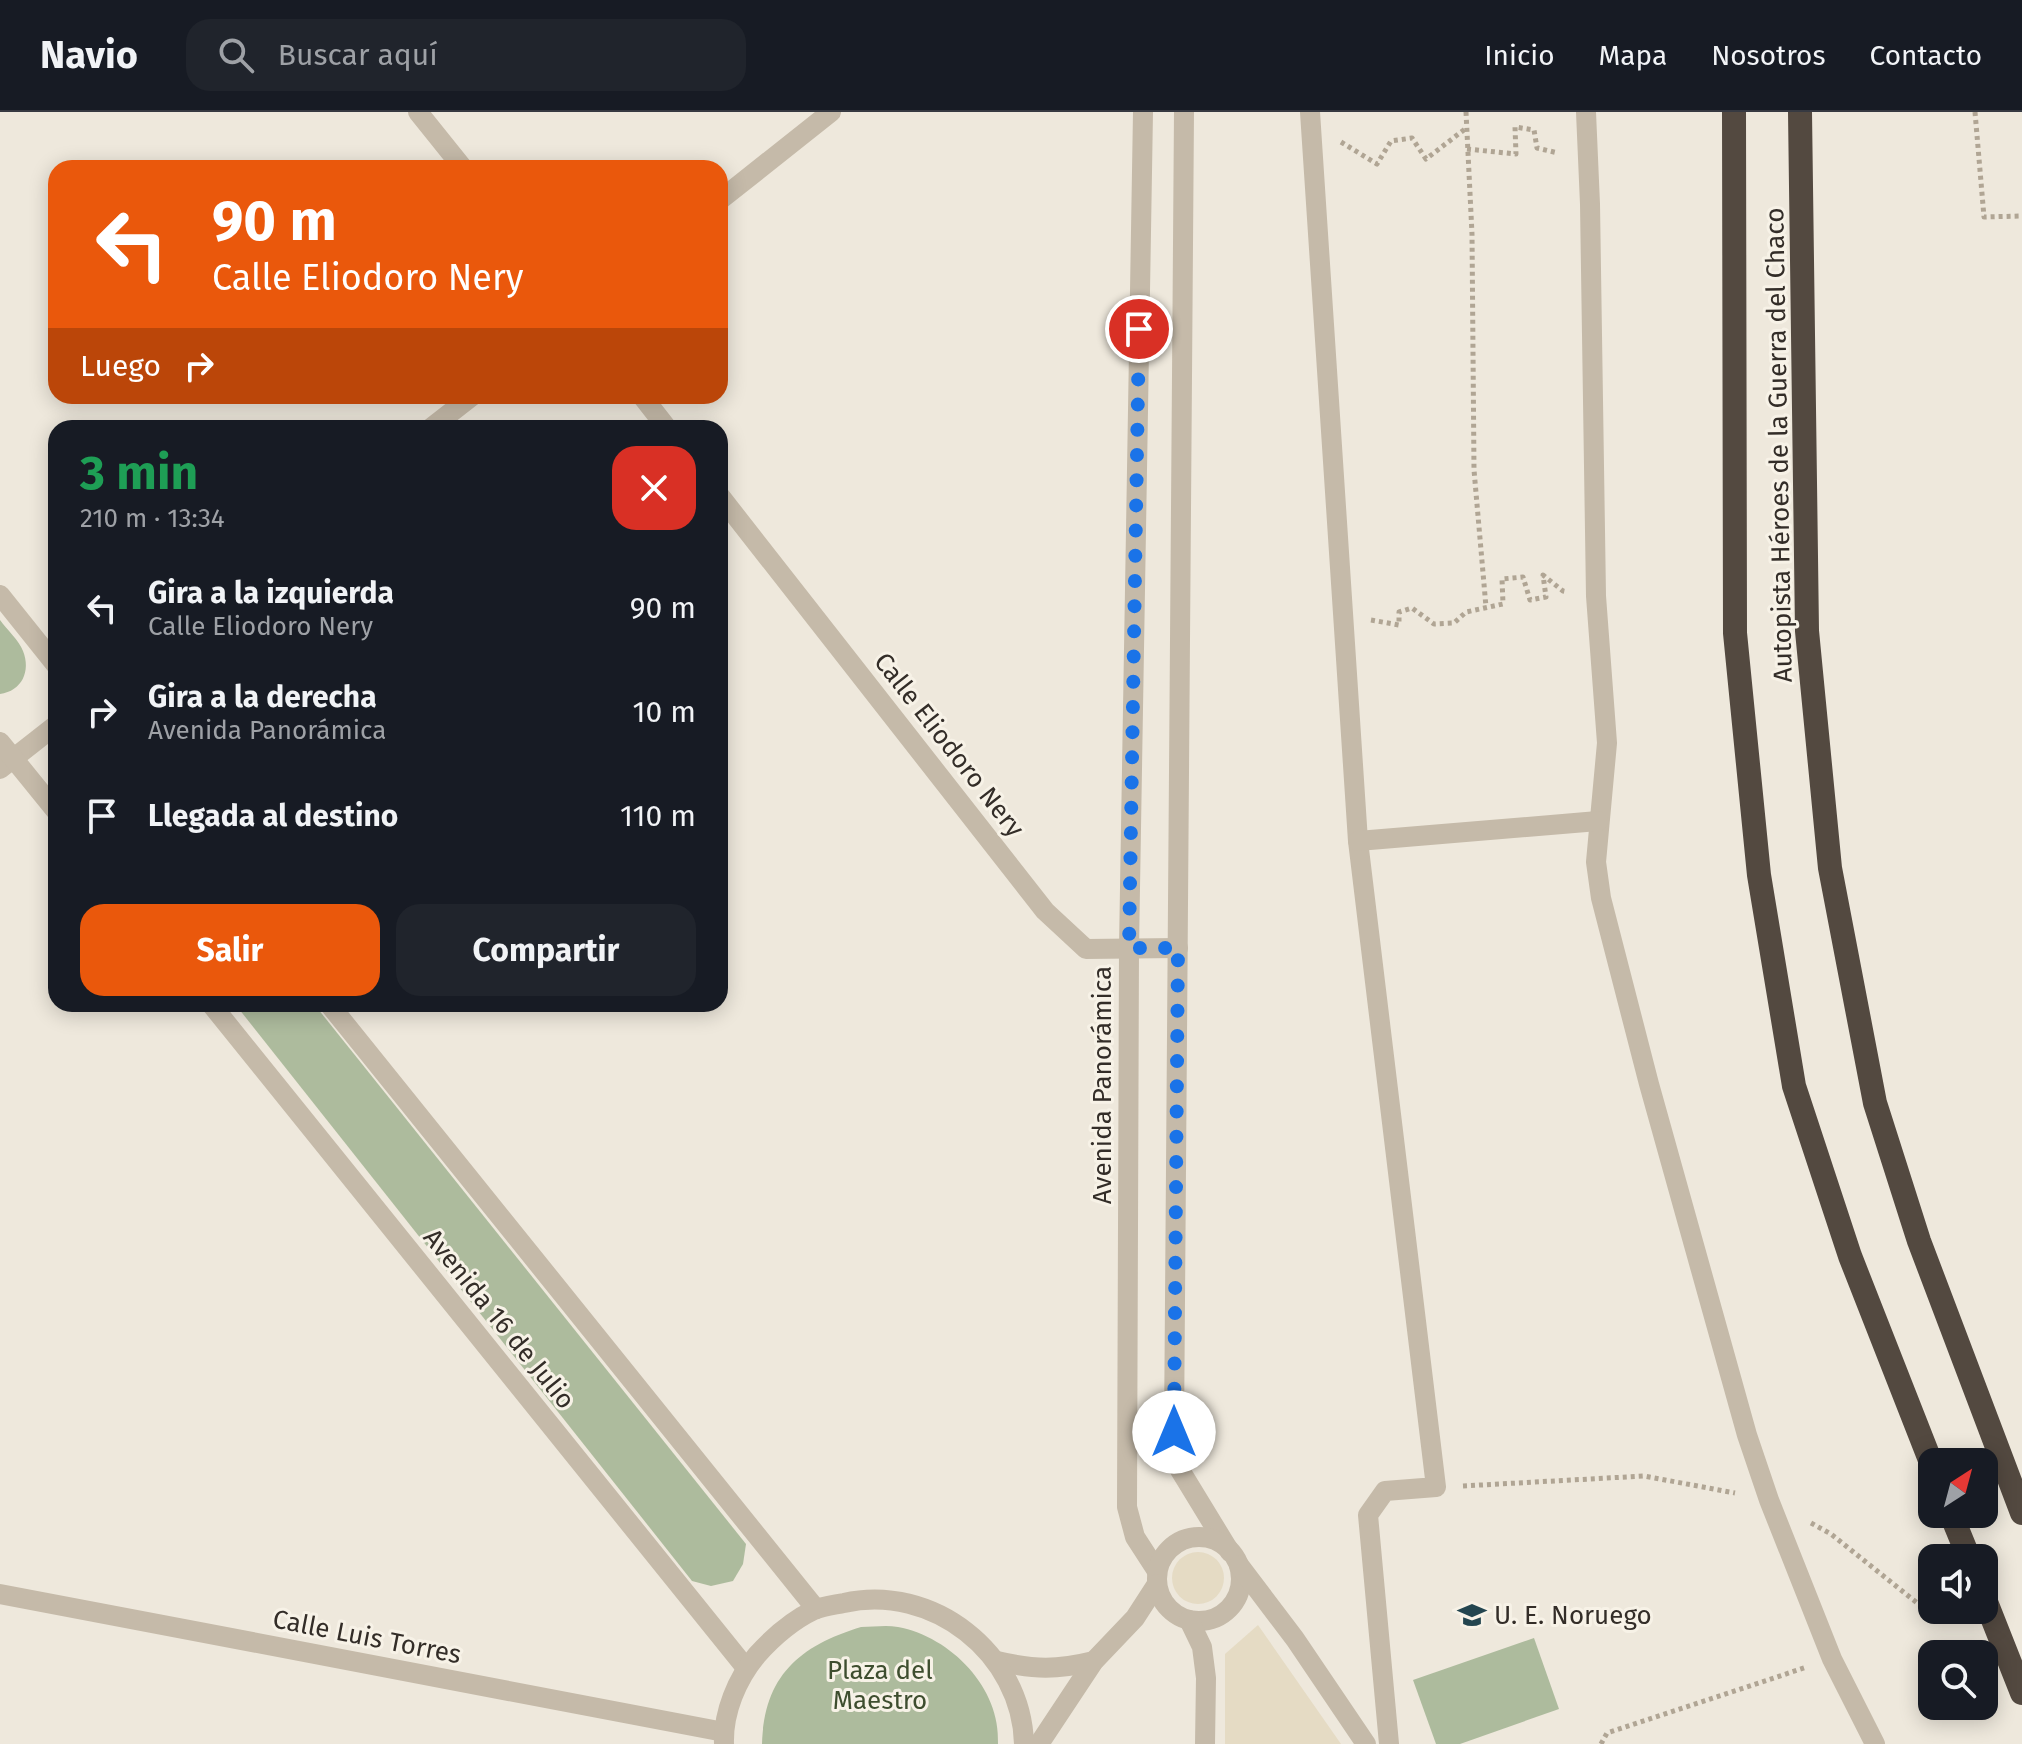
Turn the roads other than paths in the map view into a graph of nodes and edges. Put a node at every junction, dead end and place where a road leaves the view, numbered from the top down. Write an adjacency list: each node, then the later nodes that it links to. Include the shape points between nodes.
1 (418, 112): 9 (street)
2 (831, 112): 10 (street)
3 (1143, 112): 24 (street, Avenida Panorámica)
4 (1184, 112): 25 (street)
5 (1586, 112): 22 (street, via 1596,596 1607,743)
6 (1734, 112): 28 (highway, Autopista Héroes de la Guerra del Chaco, via 1735,633 1759,875 1794,1086 1850,1256)
7 (1800, 112): 29 (highway, Autopista Héroes de la Guerra del Chaco, via 1807,631 1830,868 1875,1103 1919,1241)
8 (1310, 117): 23 (street)
9 (457, 160)
10 (728, 194)
11 (462, 404): 13 (street)
12 (648, 404): 14 (street)
13 (441, 420)
14 (661, 420)
15 (728, 506): 24 (street, Calle Eliodoro Nery, via 1045,911 1086,949)
16 (0, 595): 17 (street)
17 (48, 655)
18 (48, 731): 20 (street)
19 (0, 742): 20 (street)
20 (7, 764): 21 (street)
21 (48, 803)
22 (1598, 821): 23 (street); 47 (street, via 1601,898 1742,1420 1832,1659)
23 (1358, 841): 46 (street, via 1436,1487 1385,1491 1368,1515)
24 (1129, 948): 25 (street, Calle Eliodoro Nery); 31 (street, Avenida Panorámica, via 1127,1507 1135,1537)
25 (1178, 948): 30 (street, via 1174,1432 1180,1470)
26 (217, 1012): 39 (street, Avenida 16 de Julio)
27 (335, 1012): 33 (street)
28 (1925, 1448)
29 (2022, 1513)
30 (1234, 1558): 31 (street, via 1220,1543 1194,1537 1170,1548); 35 (street, via 1240,1590 1234,1601 1215,1618); 45 (street)
31 (1157, 1577): 34 (street); 35 (street, via 1167,1607)
32 (0, 1594): 41 (street, Calle Luis Torres)
33 (816, 1609): 37 (street, via 865,1598 916,1604 961,1626); 39 (street, via 777,1633)
34 (1135, 1618): 35 (street); 38 (street)
35 (1183, 1618): 44 (street, via 1202,1647)
36 (1995, 1624): 40 (highway)
37 (997, 1661): 38 (street, via 1061,1669); 42 (street, via 1015,1693)
38 (1094, 1661): 43 (street)
39 (746, 1668): 41 (street, via 731,1699)
40 (2022, 1693)
41 (724, 1738)
42 (1024, 1744)
43 (1039, 1744)
44 (1205, 1744)
45 (1366, 1744)
46 (1389, 1744)
47 (1875, 1744)

